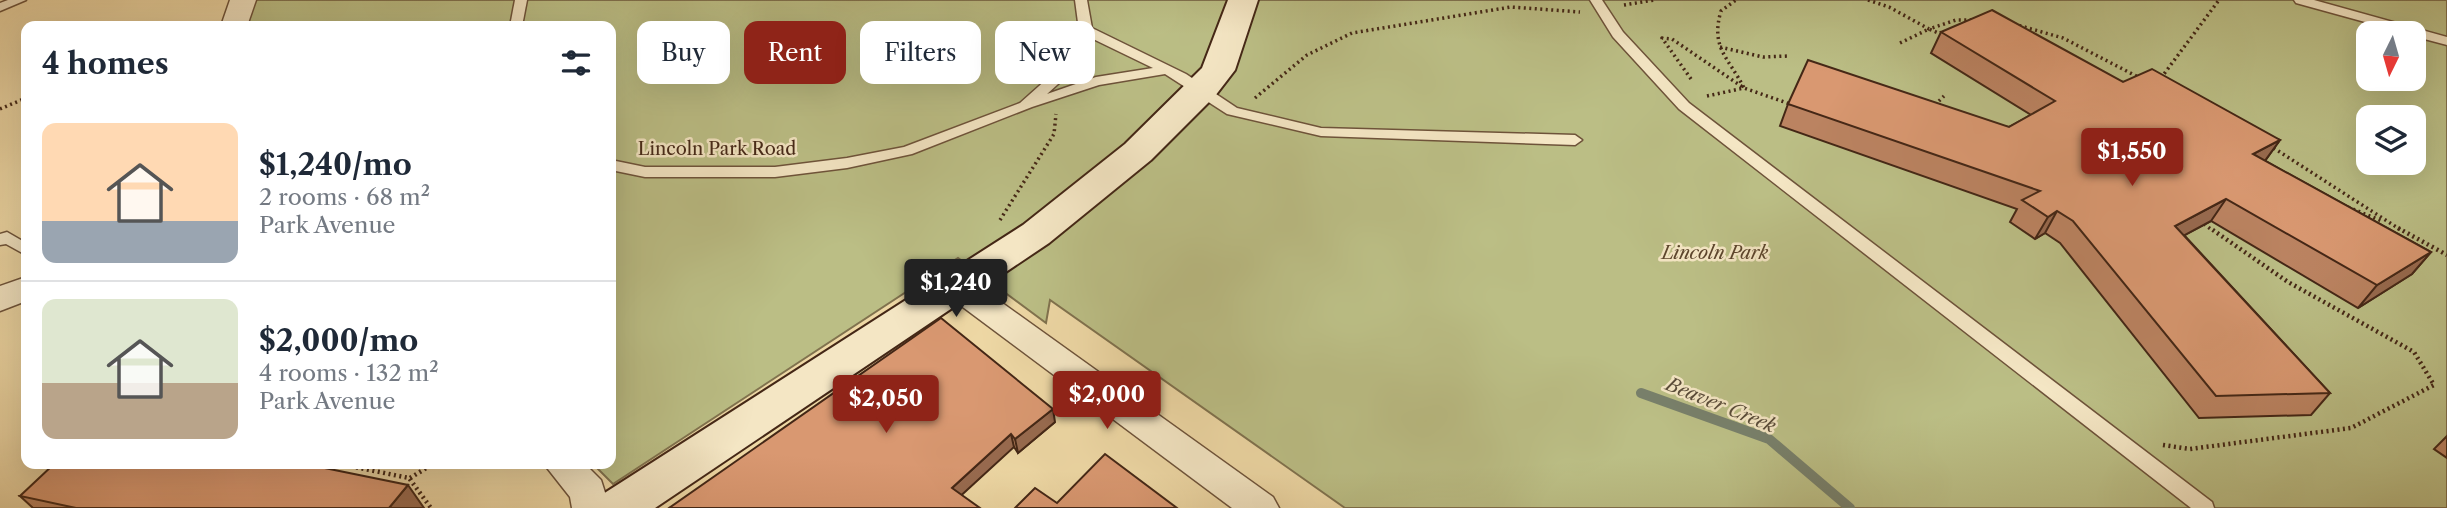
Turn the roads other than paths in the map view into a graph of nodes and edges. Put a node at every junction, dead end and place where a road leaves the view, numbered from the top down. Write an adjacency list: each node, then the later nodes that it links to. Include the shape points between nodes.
1 (20, 0): 8 (lane)
2 (243, 0): 9 (street)
3 (521, 0): 10 (lane)
4 (1081, 0): 11 (lane)
5 (1243, 0): 16 (street, via 1218,70)
6 (2300, 0): 13 (lane)
7 (1592, 6): 29 (lane, via 1684,106)
8 (0, 7)
9 (236, 21)
10 (517, 21)
11 (1084, 21)
12 (1095, 35): 14 (lane)
13 (2447, 41)
14 (1163, 71): 16 (lane); 17 (lane, Lincoln Park Road, via 1096,81)
15 (1050, 84): 17 (lane, Lincoln Park Road)
16 (1203, 89): 18 (lane, via 1232,111 1321,132); 22 (street, via 1138,152 1036,234)
17 (1025, 106): 19 (lane, Lincoln Park Road, via 907,151 847,163 775,172 645,172)
18 (1576, 140)
19 (616, 166)
20 (3, 238): 21 (lane)
21 (21, 247)
22 (955, 285): 27 (street); 28 (street)
23 (21, 290): 24 (street)
24 (0, 299)
25 (567, 469): 26 (street, via 588,491)
26 (591, 508)
27 (618, 508)
28 (1260, 508)
29 (2205, 508)

